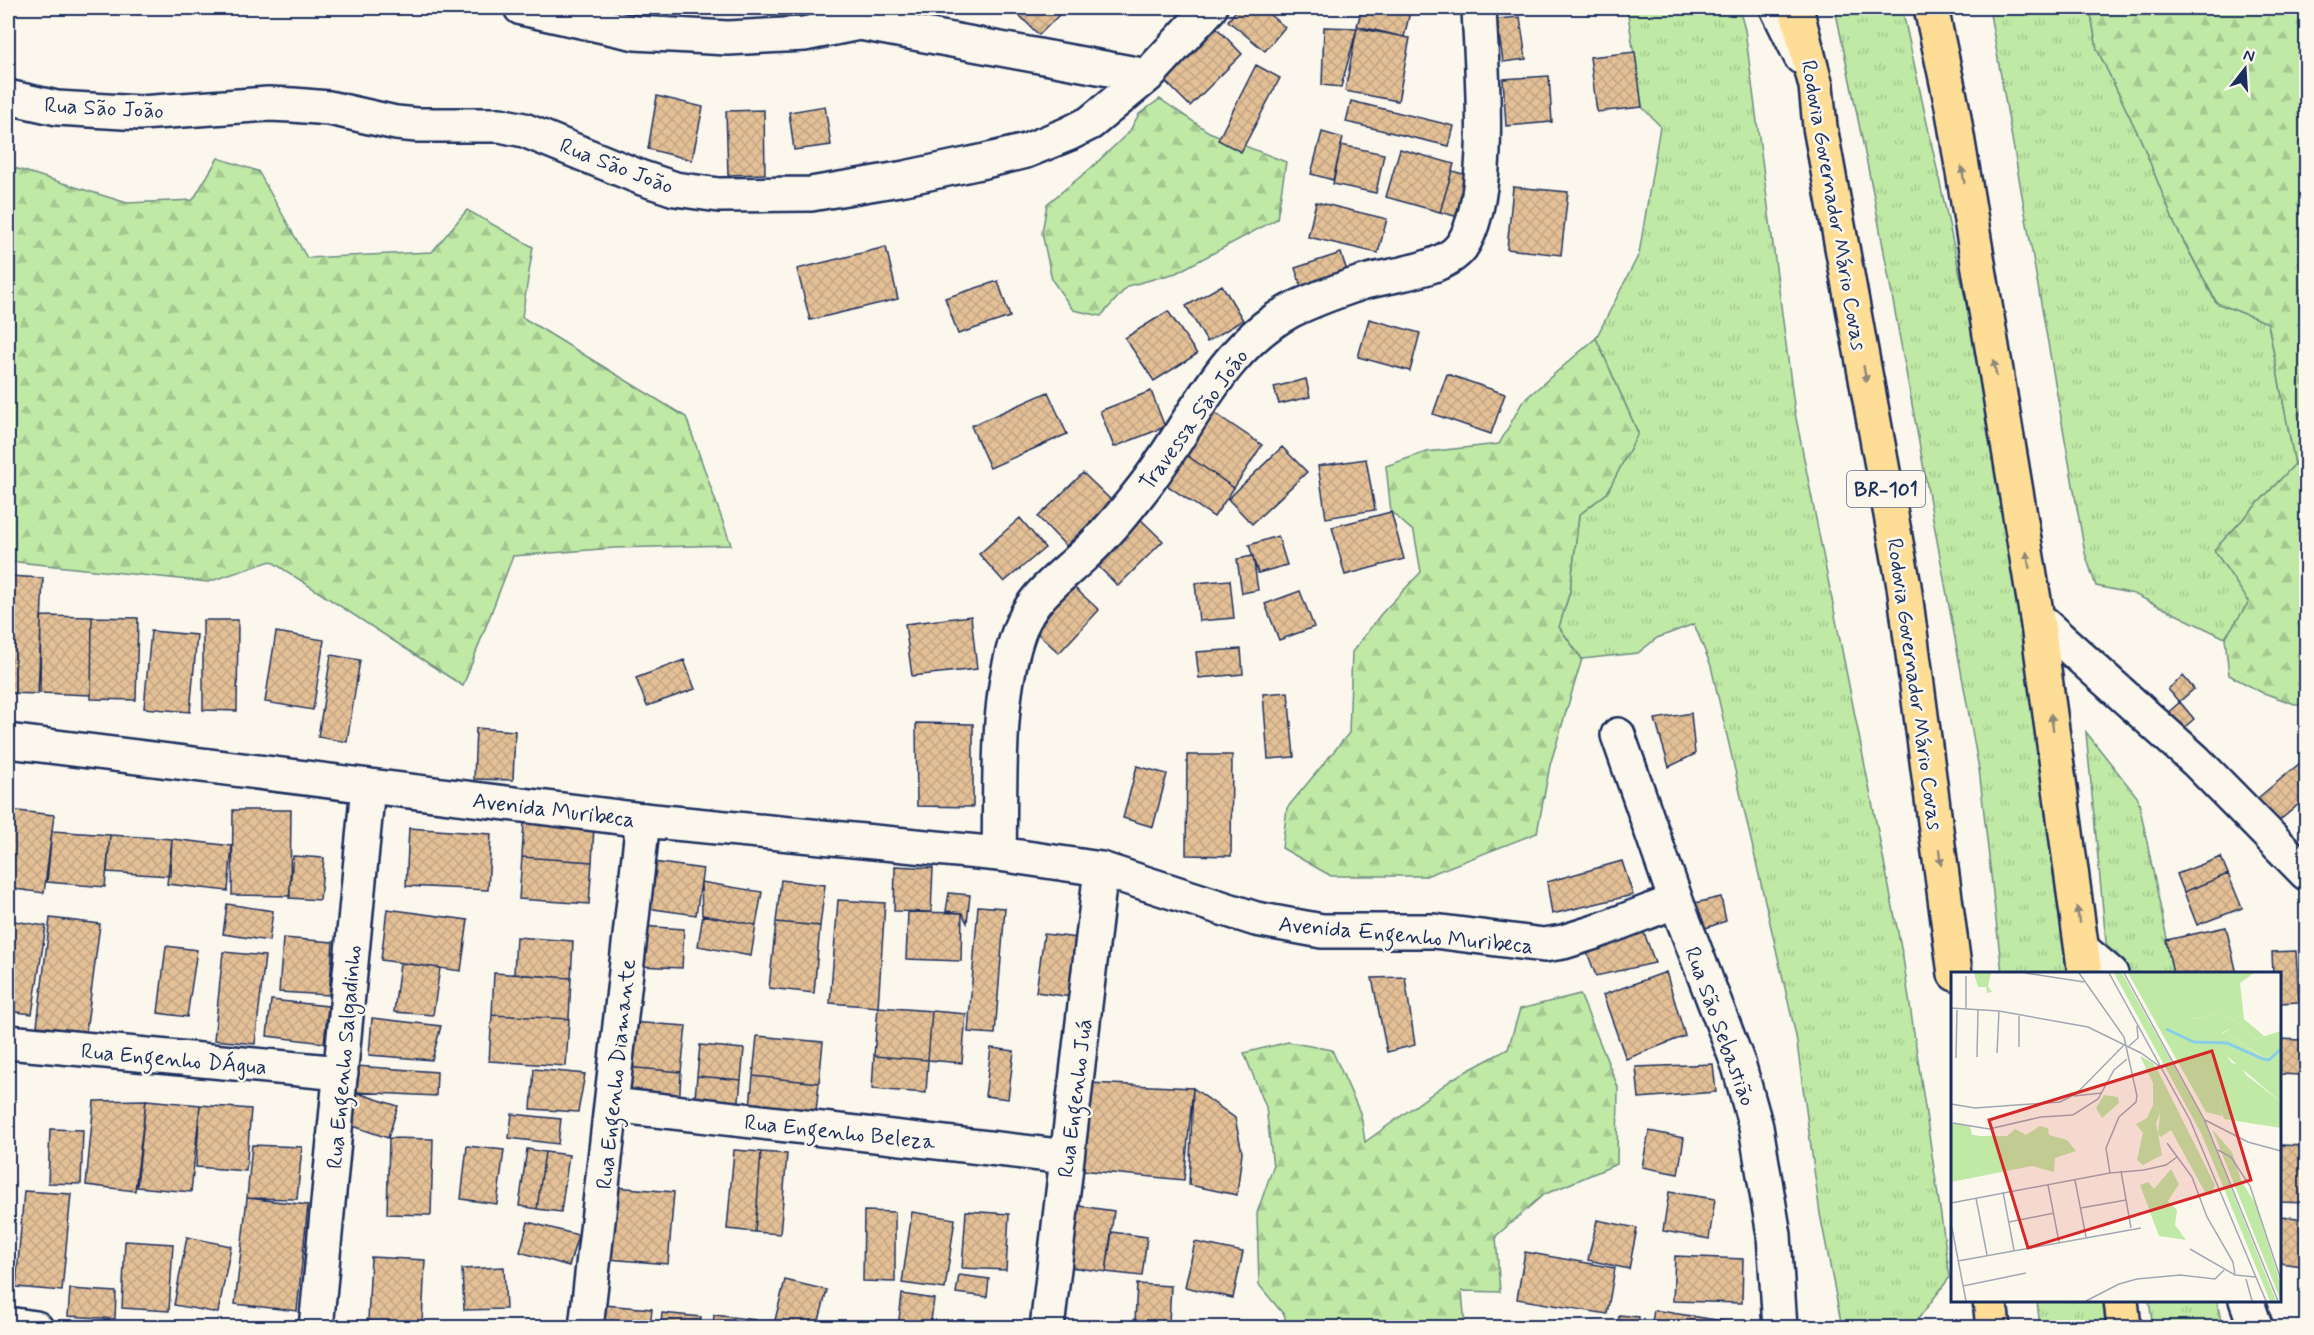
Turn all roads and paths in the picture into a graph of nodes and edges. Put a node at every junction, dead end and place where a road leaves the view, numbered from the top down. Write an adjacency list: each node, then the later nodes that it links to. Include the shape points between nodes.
1 (521, 8): 8 (street, via 635,33 685,37 804,34)
2 (901, 8): 8 (street)
3 (1210, 8): 9 (street, Rua São João)
4 (1479, 8): 17 (street, Travessa São João, via 1483,142 1478,205 1460,249 1440,262 1362,283 1309,303 1261,330 1222,371 1141,492 1033,604 1020,628 1009,667)
5 (1777, 8): 10 (street)
6 (1797, 8): 10 (highway, Rodovia Governador Mário Covas / BR-101)
7 (1931, 8): 12 (highway, one-way to 7, via 1952,106)
8 (859, 22): 9 (street)
9 (1148, 76): 11 (street, Rua São João, via 1090,123 1026,151 811,194 719,195 675,189 524,130 500,125 396,123 314,106 268,104 140,113 57,108)
10 (1816, 86): 22 (highway, Rodovia Governador Mário Covas / BR-101, one-way to 22, via 1822,139 1904,586)
11 (8, 97)
12 (2037, 618): 19 (street, via 2196,761); 21 (highway, one-way to 12)
13 (1618, 735): 20 (street, Rua São Sebastião)
14 (8, 741): 15 (street, Avenida Muribeca)
15 (368, 786): 16 (street, Avenida Muribeca); 25 (street, Rua Engenho Salgadinho)
16 (643, 820): 17 (street, Avenida Muribeca); 26 (street, Rua Engenho Diamante)
17 (999, 854): 18 (street, Avenida Muribeca)
18 (1101, 869): 20 (street, Avenida Engenho Muribeca, via 1291,927 1344,932 1434,931 1544,945 1595,932); 27 (street, Rua Engenho Juá)
19 (2307, 873)
20 (1676, 902): 36 (street, Rua São Sebastião, via 1739,1066 1756,1127 1774,1235)
21 (2084, 962): 23 (street)
22 (1955, 972)
23 (2106, 972)
24 (8, 1042): 25 (street, Rua Engenho DÁgua)
25 (342, 1073): 33 (street, Rua Engenho Salgadinho)
26 (612, 1105): 27 (street, Rua Engenho Beleza); 34 (street, Rua Engenho Diamante)
27 (1067, 1157): 35 (street, Rua Engenho Juá)
28 (1990, 1302): 37 (highway)
29 (2121, 1302): 38 (highway)
30 (2247, 1302): 39 (street)
31 (8, 1324): 32 (street)
32 (36, 1328)
33 (316, 1328)
34 (586, 1328)
35 (1047, 1328)
36 (1780, 1328)
37 (1993, 1328)
38 (2124, 1328)
39 (2256, 1328)

